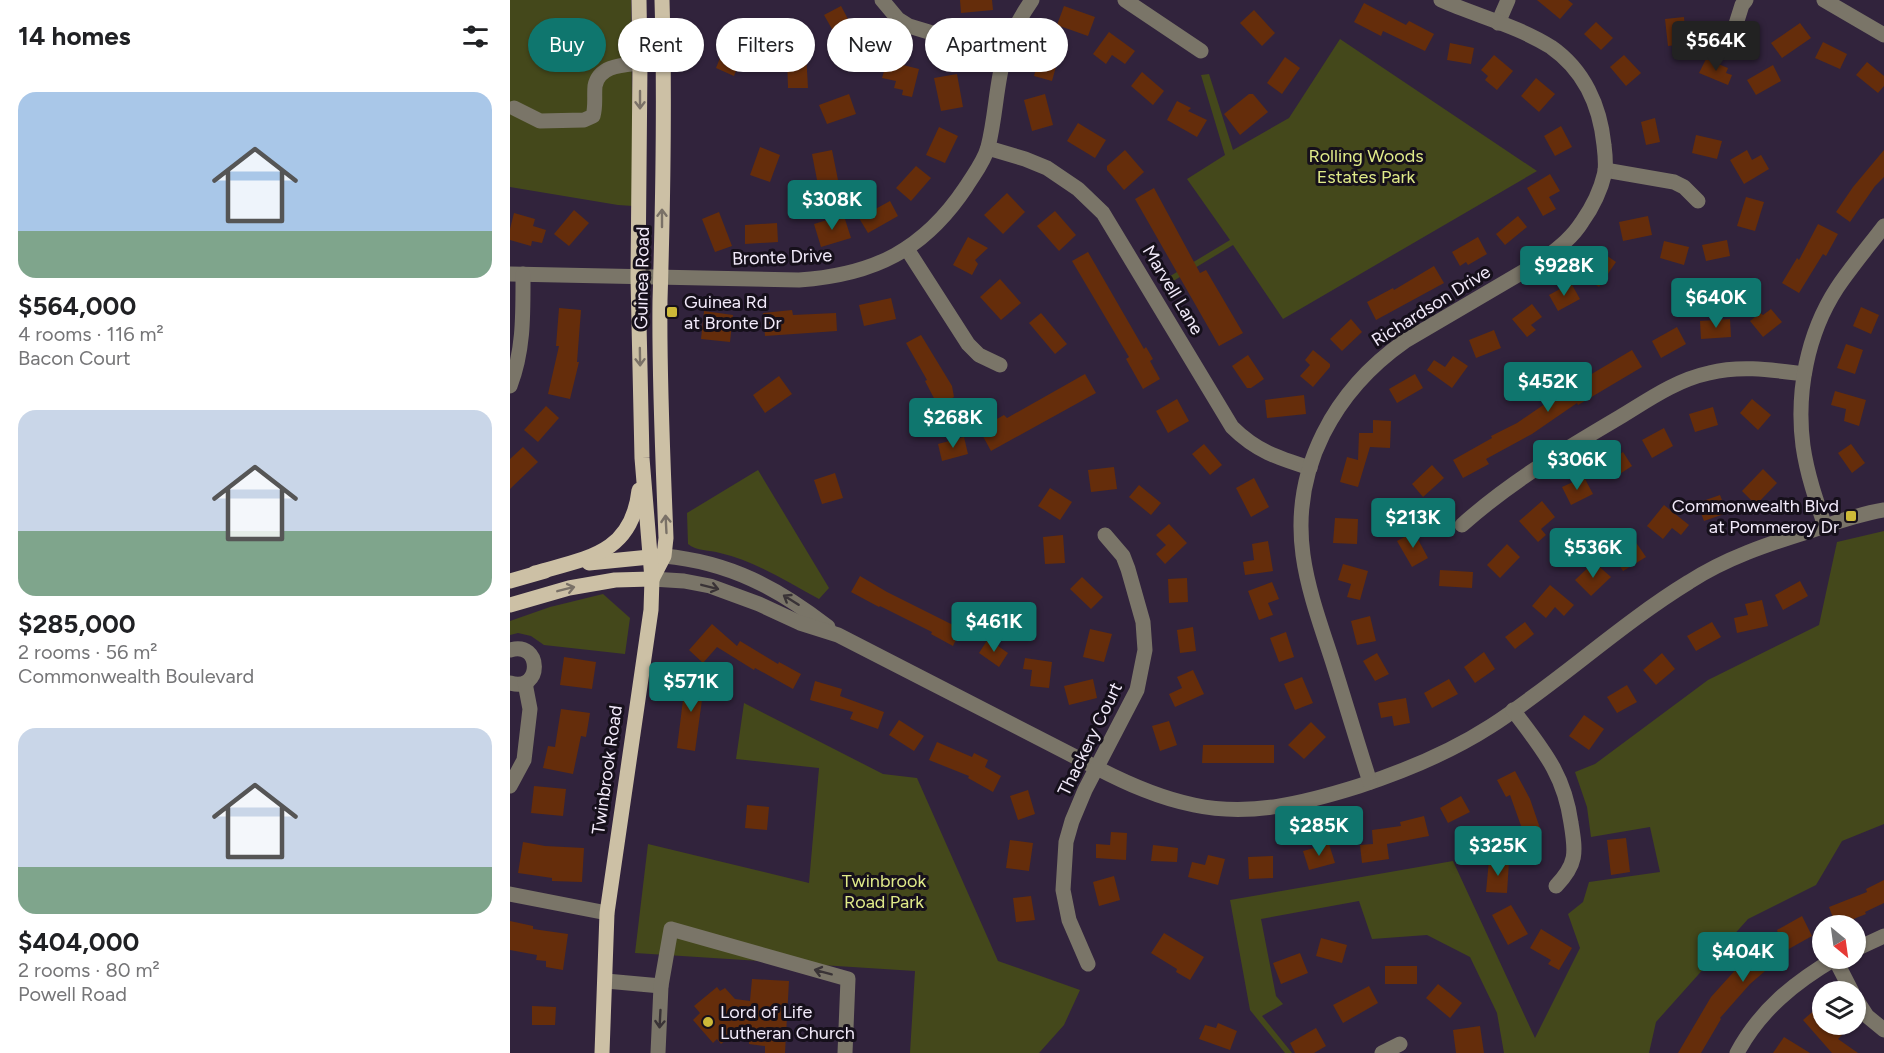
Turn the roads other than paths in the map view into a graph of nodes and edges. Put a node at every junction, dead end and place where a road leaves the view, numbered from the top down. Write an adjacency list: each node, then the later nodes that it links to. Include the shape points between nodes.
1 (639, 0): 10 (main road, Guinea Road)
2 (662, 0): 27 (main road, Guinea Road, one-way to 2)
3 (882, 0): 14 (street, via 898,19)
4 (1032, 0): 11 (street, Bronte Drive)
5 (1125, 0): 16 (street)
6 (1441, 0): 12 (street, Richardson Drive)
7 (1508, 0): 12 (street)
8 (1746, 0): 13 (street)
9 (1824, 0): 15 (street)
10 (639, 18)
11 (1020, 18)
12 (1498, 23): 22 (street, Richardson Drive, via 1552,48 1581,77 1600,116)
13 (1736, 24)
14 (925, 31)
15 (1884, 35)
16 (1201, 51)
17 (618, 66): 20 (street, via 602,73 596,85 593,116 584,120 540,121)
18 (640, 72): 28 (main road, Guinea Road, one-way to 28)
19 (1002, 72): 21 (street, Bronte Drive)
20 (514, 108)
21 (988, 148): 25 (street, Bronte Drive, via 956,202); 33 (street, Marvell Lane, via 1047,168 1090,199 1115,230 1232,427 1260,450)
22 (1605, 170): 23 (street, via 1674,182); 33 (street, Richardson Drive, via 1587,215 1559,248 1405,341 1372,366 1338,407)
23 (1698, 201)
24 (1884, 226): 30 (street, via 1826,308)
25 (907, 249): 27 (street, Bronte Drive, via 869,267 827,278); 29 (street, via 968,344 979,355)
26 (517, 274): 28 (street, Bronte Drive); 31 (street, via 522,339)
27 (662, 277): 28 (street, Bronte Drive); 38 (main road, Guinea Road, one-way to 27, via 666,538)
28 (638, 278): 32 (main road, Guinea Road, one-way to 32)
29 (1000, 365)
30 (1804, 374): 35 (street, via 1737,368 1682,382 1547,460); 36 (street, via 1803,447)
31 (510, 386)
32 (642, 458): 38 (main road); 39 (main road, via 634,518 617,542 586,558)
33 (1310, 468): 48 (street, Richardson Drive, via 1302,523 1307,575)
34 (1884, 510): 36 (street)
35 (1462, 525)
36 (1825, 526): 46 (street, via 1753,550 1690,580)
37 (1106, 535): 47 (street, Thackery Court, via 1128,569 1143,622 1145,650 1137,690)
38 (657, 556): 39 (main road); 40 (main road, Guinea Road); 43 (street, one-way to 38, via 800,606 742,574)
39 (535, 573): 41 (main road)
40 (652, 579): 42 (main road, one-way to 40, via 569,588); 43 (street, one-way to 43, via 710,586); 52 (main road, Twinbrook Road, via 651,610)
41 (510, 581)
42 (510, 605)
43 (838, 635): 47 (street)
44 (510, 650): 45 (street, via 526,651 533,658 533,677)
45 (518, 683): 49 (street, via 530,709 524,760)
46 (1513, 710): 48 (street, via 1439,756); 50 (street, via 1553,765 1568,803 1574,856 1568,873)
47 (1097, 768): 48 (street, via 1163,798 1231,810 1300,803); 55 (street, Thackery Court, via 1072,820 1062,879 1069,920)
48 (1370, 782)
49 (510, 786)
50 (1556, 886)
51 (510, 894): 52 (street)
52 (607, 913): 57 (main road, Twinbrook Road)
53 (1884, 936): 54 (street)
54 (1866, 944)
55 (1088, 964)
56 (1818, 969): 66 (street, via 1781,996)
57 (606, 981): 58 (street); 62 (main road, Twinbrook Road)
58 (661, 986): 63 (street, one-way to 63); 64 (street, one-way to 58, via 848,979 671,929)
59 (1866, 1014): 60 (street)
60 (1884, 1030)
61 (1400, 1044): 65 (street)
62 (603, 1053)
63 (658, 1053)
64 (845, 1053)
65 (1382, 1053)
66 (1737, 1053)

